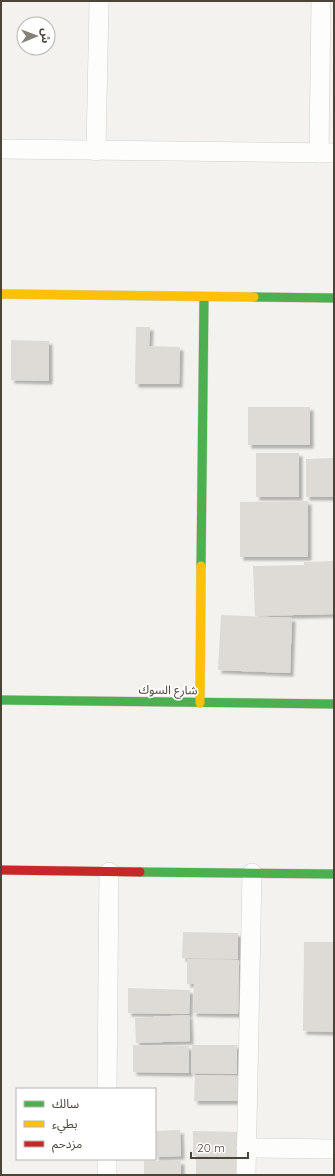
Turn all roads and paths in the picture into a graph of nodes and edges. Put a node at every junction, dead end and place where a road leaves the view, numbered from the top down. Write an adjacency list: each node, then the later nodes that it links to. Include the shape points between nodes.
1 (98, 1): 4 (street)
2 (321, 1): 5 (street)
3 (1, 150): 4 (street)
4 (96, 150): 5 (street)
5 (327, 153)
6 (1, 294): 7 (street)
7 (204, 297): 8 (street); 10 (street)
8 (334, 298)
9 (1, 700): 10 (street, شارع السوك)
10 (200, 703): 11 (street, شارع السوك)
11 (334, 704)
12 (1, 870): 13 (street)
13 (110, 872): 14 (street); 16 (street)
14 (252, 873): 15 (street); 17 (street)
15 (334, 874)
16 (107, 1088)
17 (246, 1148): 18 (street); 21 (street)
18 (334, 1149)
19 (107, 1160): 20 (street)
20 (107, 1175)
21 (246, 1175)

